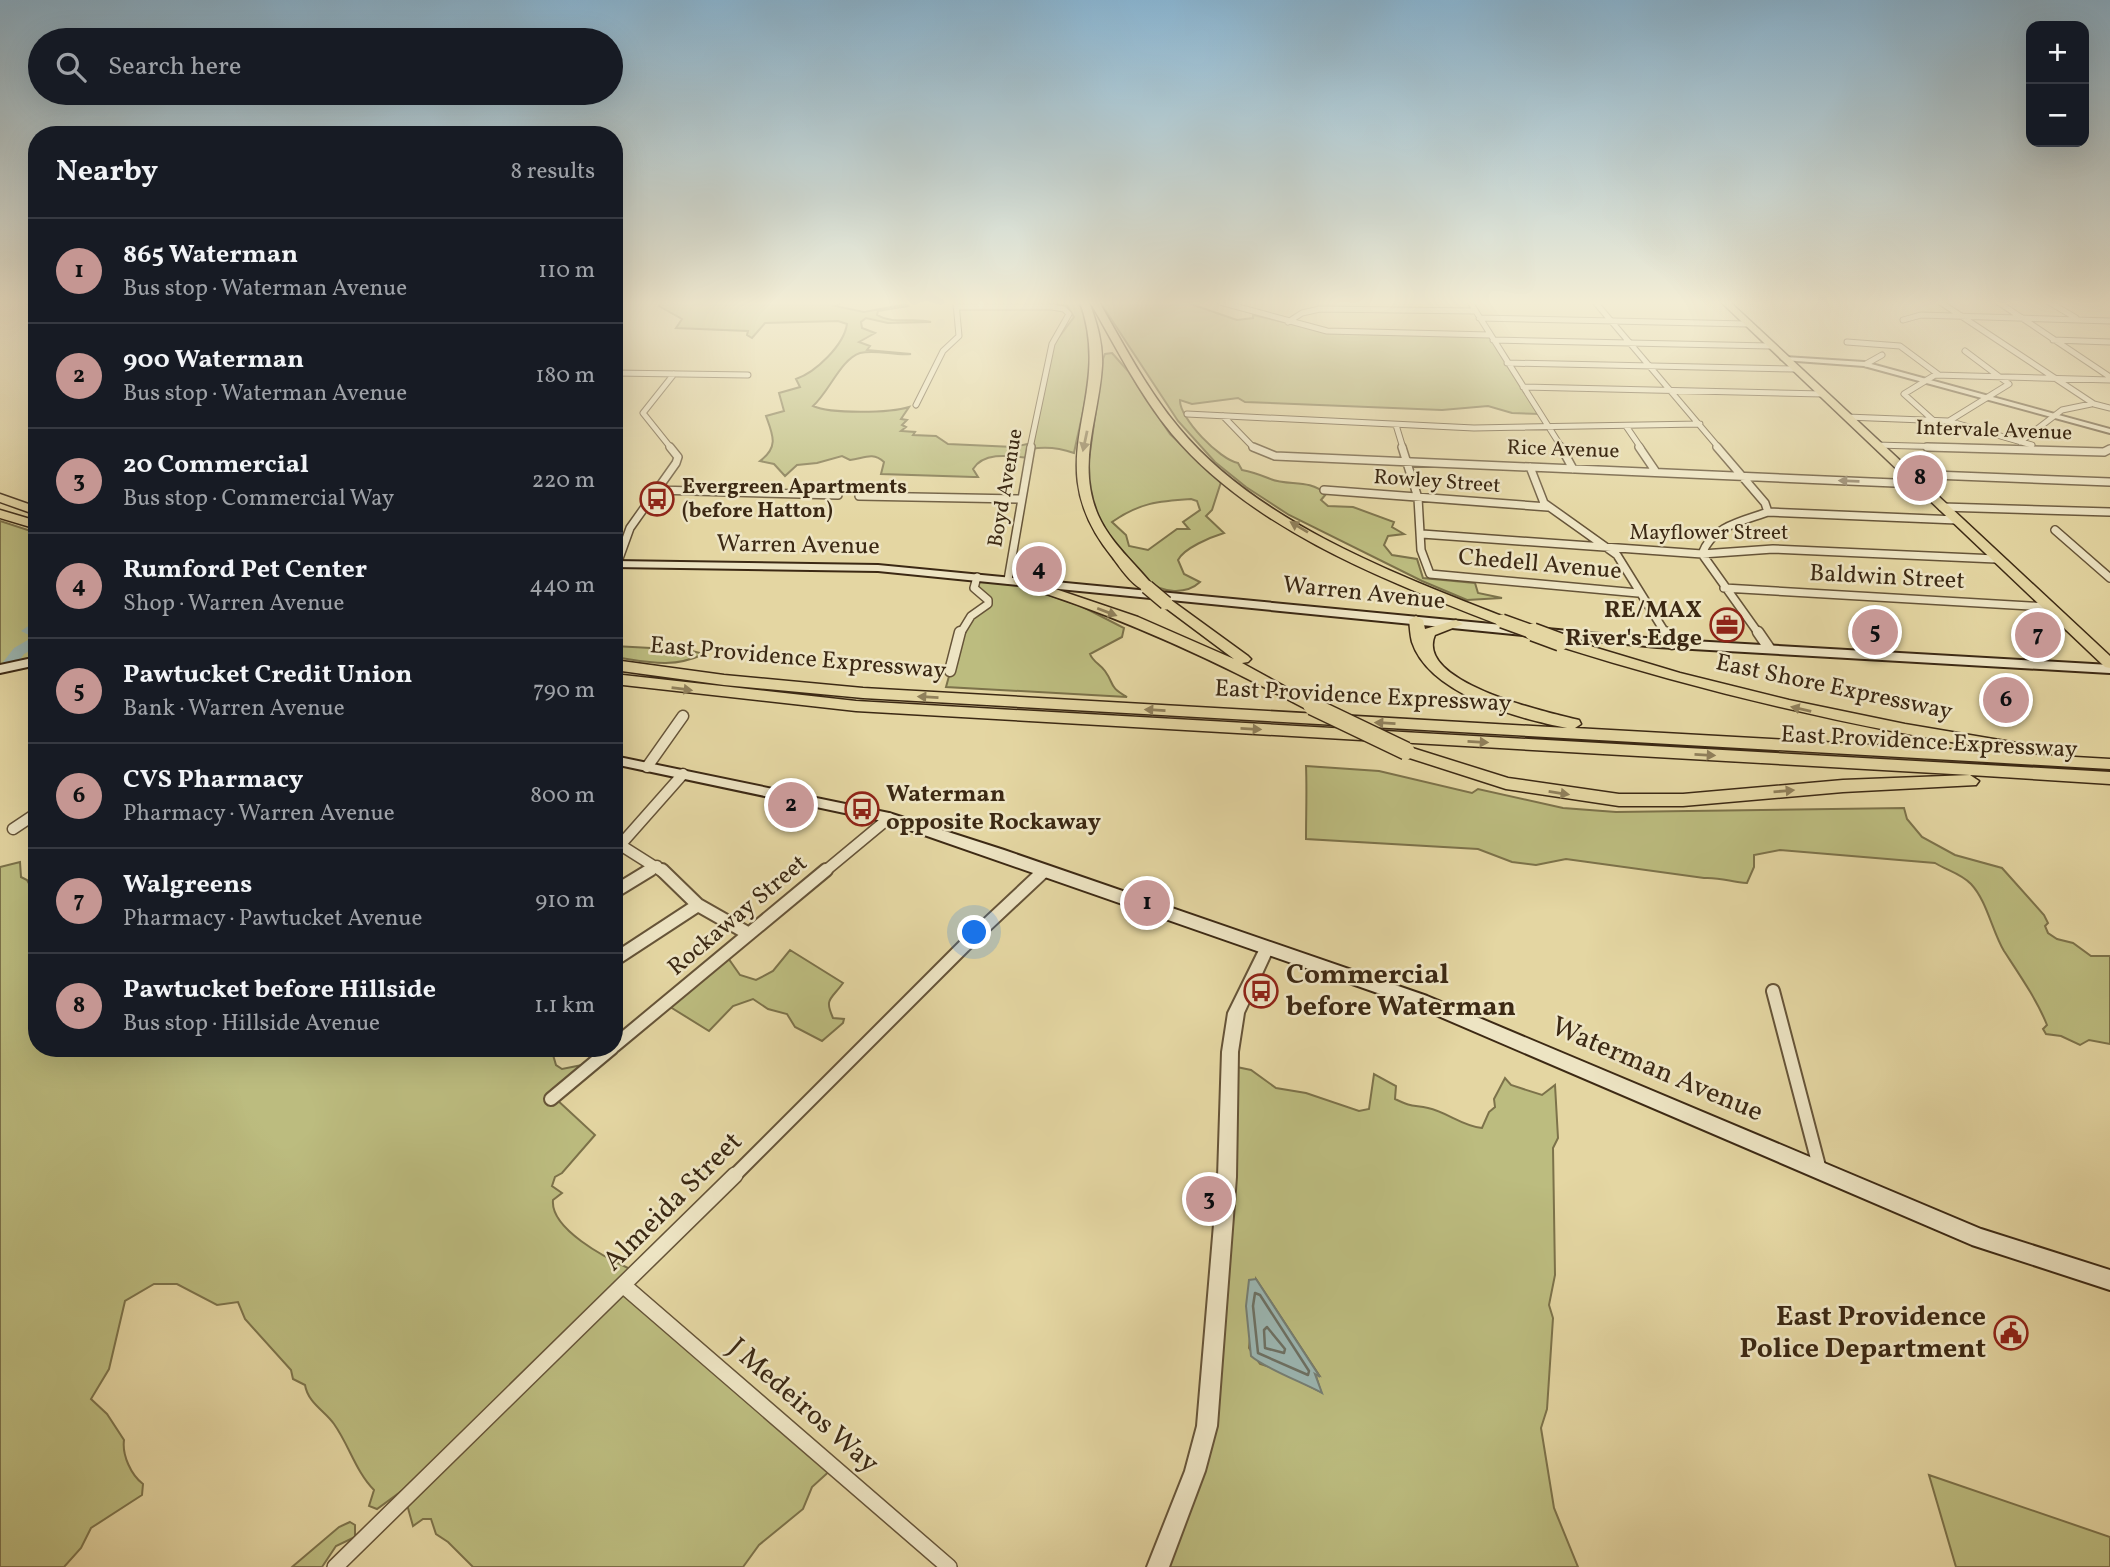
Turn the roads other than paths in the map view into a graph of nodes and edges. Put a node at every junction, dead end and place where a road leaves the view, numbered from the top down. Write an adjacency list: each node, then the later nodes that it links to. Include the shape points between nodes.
1 (673, 375): 48 (street, via 643,413 678,457)
2 (931, 375): 22 (street)
3 (1046, 375): 54 (street, Boyd Avenue)
4 (1096, 375): 87 (highway, one-way to 87, bridge, via 1082,458 1083,490 1107,542 1166,603)
5 (1139, 375): 91 (highway, East Shore Expressway, one-way to 5, bridge, via 1819,713 1677,678 1502,621 1349,554 1273,511 1185,442)
6 (1515, 375): 17 (street)
7 (1658, 375): 18 (street)
8 (1802, 375): 19 (main road)
9 (1906, 375): 16 (street)
10 (1939, 375): 16 (street)
11 (1947, 375): 13 (street)
12 (2053, 375): 14 (street)
13 (2000, 376): 14 (street); 20 (street, via 2009,384)
14 (2057, 378): 15 (street); 21 (street)
15 (2110, 378)
16 (1924, 380): 20 (street); 28 (street, via 1904,394)
17 (1522, 387): 18 (street); 33 (street)
18 (1672, 391): 19 (street); 30 (street)
19 (1823, 394): 27 (main road)
20 (1988, 397): 26 (street); 29 (street)
21 (2094, 404): 23 (street); 26 (street, via 2074,404)
22 (916, 405)
23 (2110, 408)
24 (1187, 414): 25 (street)
25 (1223, 416): 31 (street); 40 (street, Rice Avenue, via 1263,454)
26 (2055, 416): 34 (street); 35 (street)
27 (1847, 417): 28 (street); 36 (main road)
28 (1934, 421): 29 (street)
29 (1948, 421): 35 (street)
30 (1700, 424): 32 (street); 45 (street)
31 (1396, 425): 33 (street); 40 (street)
32 (1626, 426): 33 (street); 43 (street)
33 (1551, 427): 42 (street)
34 (2110, 431)
35 (2020, 442): 37 (street)
36 (1876, 445): 37 (street, Intervale Avenue); 44 (main road)
37 (2049, 450): 38 (street, Intervale Avenue)
38 (2107, 451): 39 (street)
39 (2110, 458)
40 (1407, 462): 41 (street, Rice Avenue); 53 (street)
41 (1530, 467): 42 (street, Rice Avenue); 55 (street, via 1540,499)
42 (1573, 469): 43 (street, Rice Avenue)
43 (1656, 472): 45 (street, Rice Avenue)
44 (1908, 474): 46 (street); 47 (main road)
45 (1742, 476): 47 (street, Rice Avenue, one-way to 45); 58 (street)
46 (2110, 482)
47 (1917, 484): 56 (main road)
48 (657, 490): 50 (street); 65 (street)
49 (1324, 491): 53 (street, Rowley Street)
50 (838, 495)
51 (859, 496): 54 (street)
52 (0, 498): 57 (highway)
53 (1418, 498): 55 (street, Rowley Street); 64 (street)
54 (1021, 499): 72 (street, Boyd Avenue)
55 (1548, 507): 66 (street)
56 (1942, 507): 59 (street); 61 (main road)
57 (28, 508)
58 (1768, 512): 61 (street); 67 (street, via 1716,533)
59 (2110, 512)
60 (0, 514): 62 (highway)
61 (1957, 520): 68 (main road)
62 (28, 522)
63 (2055, 530): 71 (street)
64 (1422, 534): 66 (street, Mayflower Street); 74 (street, Chedell Avenue, via 1424,563 1430,574)
65 (623, 544)
66 (1610, 550): 67 (street, Mayflower Street); 74 (street)
67 (1702, 554): 68 (street, Mayflower Street, via 1773,550); 73 (street)
68 (1996, 559): 75 (main road)
69 (623, 561): 70 (main road, Warren Avenue, via 866,567)
70 (977, 577): 72 (main road, Warren Avenue); 85 (street, via 974,588 988,604 962,624)
71 (2110, 578)
72 (1014, 581): 76 (main road, Warren Avenue); 87 (highway, one-way to 87, via 1204,650)
73 (1724, 588): 75 (street, Baldwin Street); 79 (street)
74 (1638, 593): 78 (street)
75 (2048, 607): 84 (main road)
76 (1416, 620): 77 (main road, Warren Avenue); 80 (highway, via 1417,638)
77 (1455, 624): 78 (main road, Warren Avenue); 80 (highway, via 1429,632)
78 (1672, 644): 79 (main road, Warren Avenue)
79 (1769, 648): 84 (main road, Warren Avenue)
80 (1426, 653): 89 (highway, via 1455,681 1507,708 1566,723)
81 (28, 663): 83 (main road)
82 (623, 666): 89 (highway, East Providence Expressway, one-way to 82, via 847,692)
83 (9, 667)
84 (2110, 667)
85 (950, 671)
86 (623, 680): 94 (highway, East Providence Expressway, one-way to 94, via 856,706)
87 (1312, 706): 94 (highway, one-way to 94, bridge, via 1406,751 1506,783 1629,800 1929,782)
88 (683, 716): 92 (street)
89 (1698, 741): 91 (highway, East Providence Expressway)
90 (623, 762): 92 (main road, Waterman Avenue)
91 (2110, 762)
92 (647, 767): 93 (main road, Waterman Avenue)
93 (683, 774): 95 (main road, Waterman Avenue); 98 (street)
94 (2110, 781)
95 (889, 817): 101 (main road, Waterman Avenue); 104 (street, Rockaway Street)
96 (28, 819): 97 (street)
97 (13, 830)
98 (623, 837)
99 (623, 845): 100 (street)
100 (657, 866): 102 (street); 103 (street)
101 (1044, 871): 105 (main road, Waterman Avenue); 113 (street, Almeida Street)
102 (623, 887)
103 (698, 905): 104 (street); 106 (street)
104 (749, 934): 108 (street, Rockaway Street)
105 (1267, 948): 111 (main road, Waterman Avenue, via 1485,1026); 116 (street, via 1236,1013 1230,1052 1226,1189 1207,1426)
106 (623, 954)
107 (1773, 991): 111 (street)
108 (623, 1039)
109 (601, 1057): 110 (street, Rockaway Street)
110 (551, 1099)
111 (1821, 1171): 112 (main road, Waterman Avenue, via 1979,1238)
112 (2110, 1280)
113 (623, 1285): 114 (street, Almeida Street); 115 (street, J Medeiros Way)
114 (335, 1567)
115 (949, 1567)
116 (1158, 1567)

